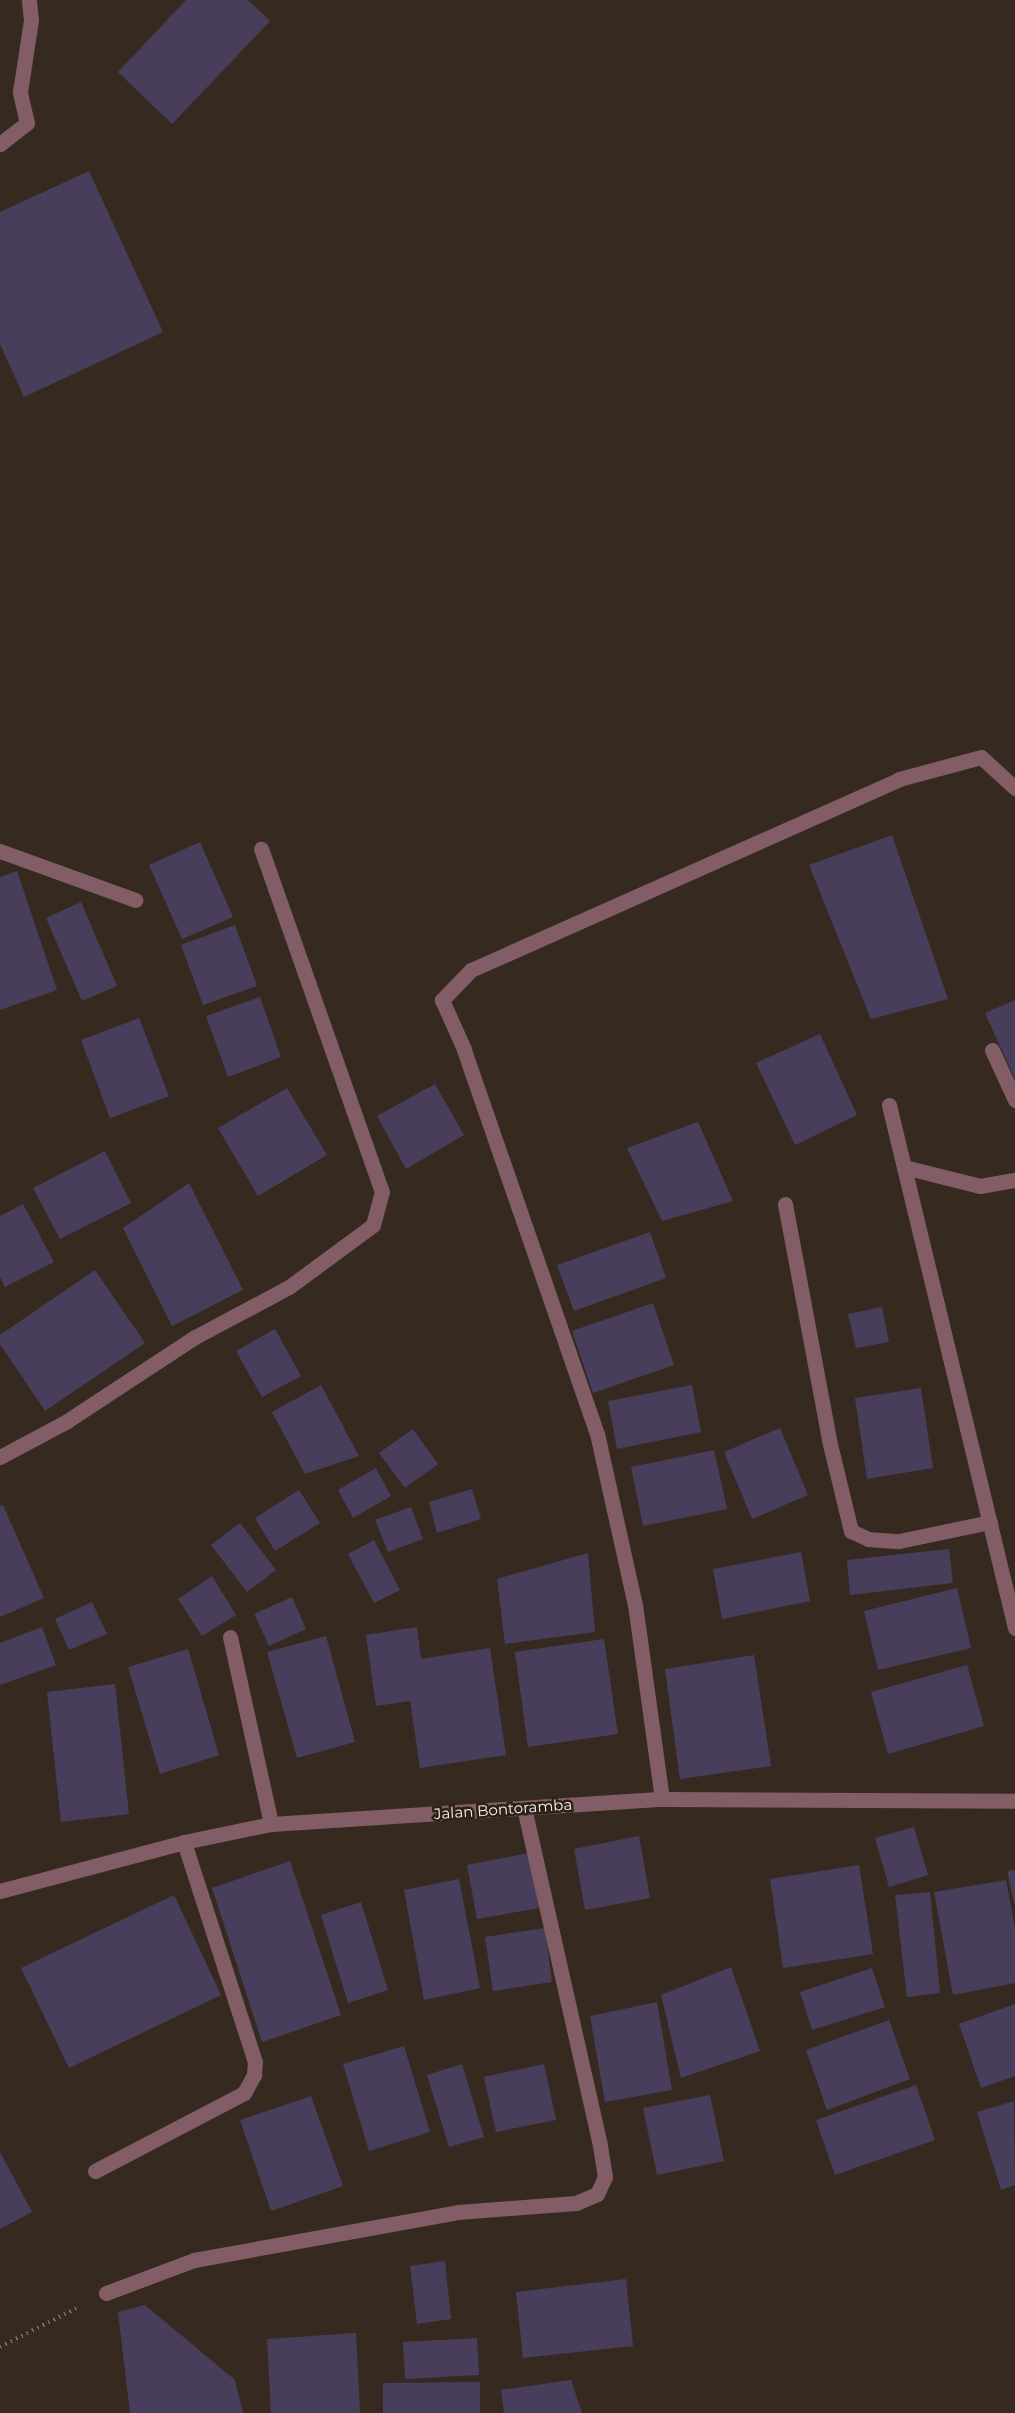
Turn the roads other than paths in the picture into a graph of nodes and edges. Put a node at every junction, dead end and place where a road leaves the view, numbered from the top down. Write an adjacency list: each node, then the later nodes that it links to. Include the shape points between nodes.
1 (29, 0): 2 (street, via 31,20 20,92 27,123)
2 (0, 144)
3 (1015, 788): 17 (street, via 981,757 899,779 471,970 442,1000 468,1060 597,1434 635,1605)
4 (261, 849): 13 (street, via 382,1192 373,1225 289,1287 195,1337 67,1420)
5 (0, 851): 6 (street)
6 (135, 900)
7 (992, 1050): 8 (street)
8 (1015, 1100)
9 (889, 1105): 10 (street)
10 (904, 1167): 11 (street, via 980,1186); 14 (street)
11 (1015, 1180)
12 (784, 1204): 14 (street, via 829,1440 851,1531 868,1539 899,1541)
13 (0, 1457)
14 (990, 1522): 15 (street)
15 (1015, 1628)
16 (230, 1637): 20 (street)
17 (662, 1799): 18 (street, Jalan Bontoramba); 19 (street, Jalan Bontoramba)
18 (1015, 1801)
19 (524, 1808): 20 (street, Jalan Bontoramba); 24 (street, via 600,2145 605,2177 597,2194 576,2203 458,2212 194,2260)
20 (271, 1824): 21 (street, Jalan Bontoramba)
21 (184, 1842): 22 (street, Jalan Bontoramba); 23 (street, via 255,2062 254,2075 244,2093)
22 (0, 1891)
23 (95, 2171)
24 (106, 2293)

